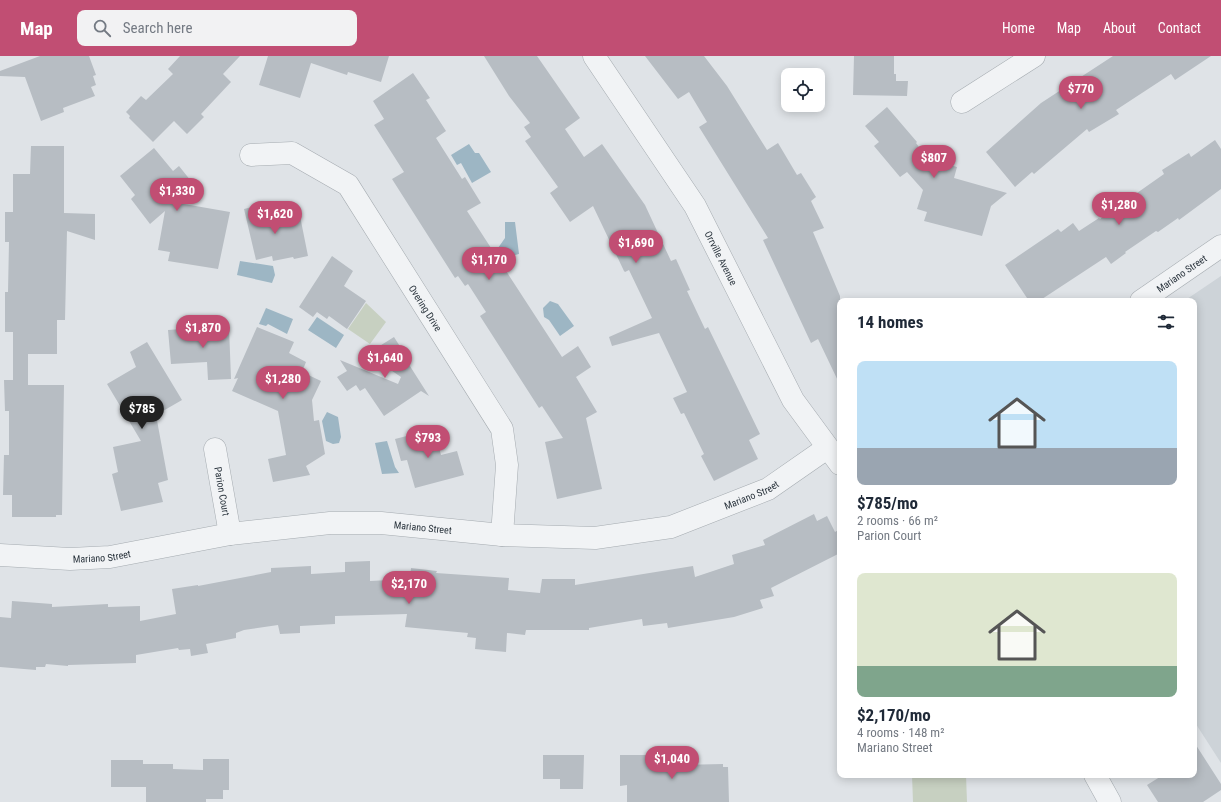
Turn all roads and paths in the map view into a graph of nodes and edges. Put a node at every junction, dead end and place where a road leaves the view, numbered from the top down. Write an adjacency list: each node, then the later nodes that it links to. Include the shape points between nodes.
1 (594, 56): 8 (street, Orrville Avenue, via 695,206 793,400)
2 (1034, 56): 3 (street)
3 (962, 102)
4 (251, 155): 10 (street, Overing Drive, via 292,153 348,185 502,429 507,465)
5 (1221, 246): 6 (street, Mariano Street)
6 (1145, 298)
7 (215, 449): 9 (street, Parion Court)
8 (833, 456): 10 (street, Mariano Street, via 768,489 671,527 595,538)
9 (230, 534): 10 (street, Mariano Street, via 330,523 381,523); 11 (street, Mariano Street, via 110,558 70,559)
10 (502, 536)
11 (0, 555)
12 (1097, 778): 13 (street)
13 (1110, 802)

